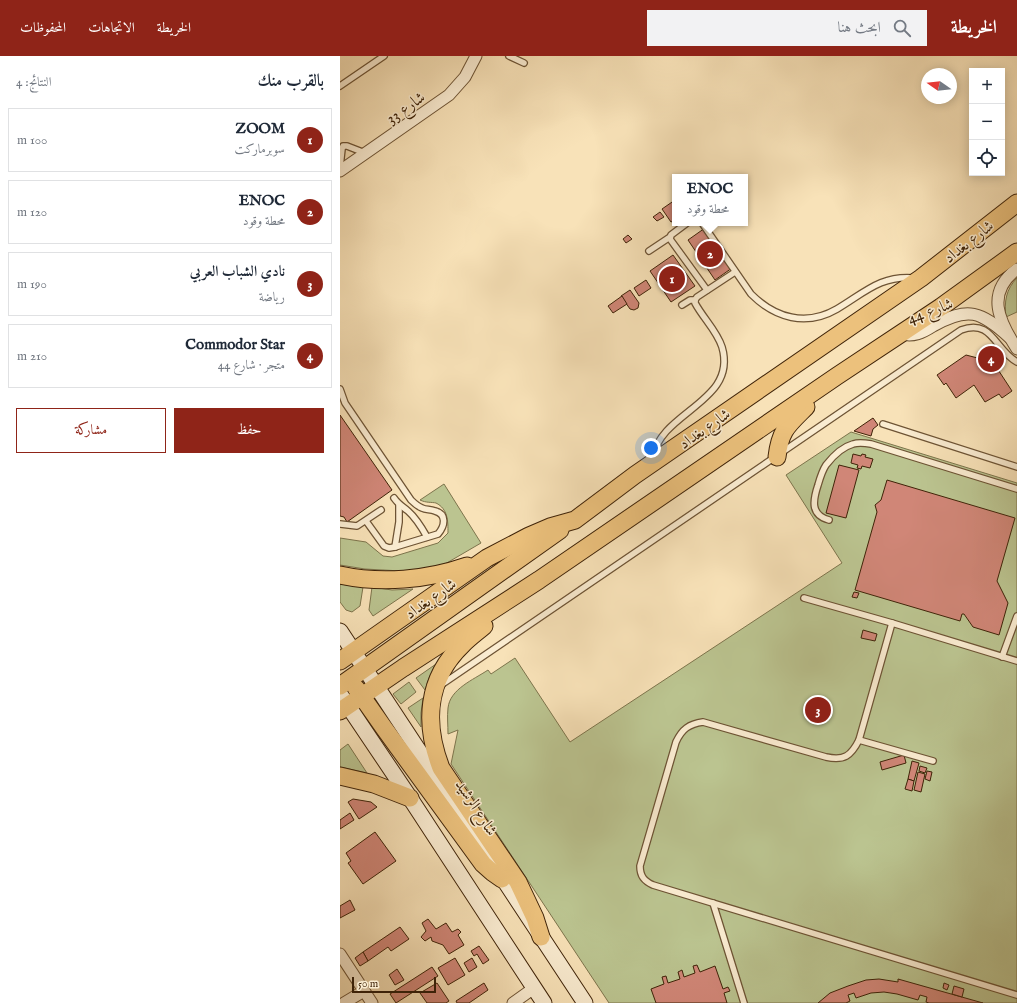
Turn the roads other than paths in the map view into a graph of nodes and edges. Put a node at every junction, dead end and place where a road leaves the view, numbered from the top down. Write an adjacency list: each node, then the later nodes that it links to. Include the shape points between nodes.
1 (384, 56): 5 (lane)
2 (476, 56): 7 (street, شارع 33, via 465,77 449,95)
3 (508, 56): 4 (lane)
4 (524, 63)
5 (340, 86)
6 (342, 144): 7 (lane); 8 (lane)
7 (366, 154): 9 (street, شارع 33)
8 (340, 167)
9 (340, 171)
10 (1017, 203): 18 (main road, شارع بغداد)
11 (683, 226): 13 (lane)
12 (704, 226): 17 (lane)
13 (670, 237): 14 (lane); 19 (lane)
14 (649, 251)
15 (1017, 252): 22 (main road, شارع بغداد, via 942,308)
16 (1017, 268): 23 (street, شارع 44, via 1001,286 998,300 999,314)
17 (736, 272): 18 (lane, via 758,302 773,312 797,318 827,314 870,287 894,278); 19 (lane)
18 (921, 278): 30 (main road, شارع بغداد)
19 (707, 290): 20 (lane)
20 (695, 300): 21 (lane); 30 (lane, via 718,339 724,361 723,370 710,394 664,433 658,442)
21 (682, 305)
22 (901, 334): 23 (street, شارع 44, via 911,336 952,316 974,314 987,318); 26 (main road, شارع بغداد)
23 (1010, 338): 24 (street, شارع 44)
24 (1017, 349)
25 (1017, 362): 29 (lane, via 1008,356 990,333 983,329 976,327 961,330)
26 (837, 376): 29 (main road, via 785,429 779,442); 44 (main road, شارع بغداد)
27 (340, 389): 40 (lane, via 345,404 416,506 437,511 442,516 442,529 438,534)
28 (883, 424): 31 (lane)
29 (777, 457): 56 (lane)
30 (652, 463): 36 (main road, شارع بغداد)
31 (1017, 467)
32 (1017, 489): 37 (lane, via 871,444 853,444 839,451 821,475 814,508 822,519)
33 (394, 498): 34 (lane)
34 (399, 505): 40 (lane, via 408,510); 41 (lane)
35 (381, 510): 38 (lane)
36 (575, 520): 42 (main road, شارع بغداد, via 529,536); 53 (main road)
37 (829, 520)
38 (366, 521): 39 (lane, via 357,526); 41 (lane, via 384,546)
39 (340, 524)
40 (427, 537): 41 (lane)
41 (395, 548)
42 (488, 558): 43 (main road, via 453,571 410,579 368,579); 49 (main road, شارع بغداد)
43 (340, 575)
44 (539, 580): 55 (main road, شارع بغداد); 56 (main road, via 462,644 442,671)
45 (804, 598): 47 (lane)
46 (1017, 616): 50 (lane)
47 (892, 623): 50 (lane); 58 (lane)
48 (340, 631): 49 (main road, شارع الرشيد)
49 (347, 656): 53 (main road, شارع الرشيد)
50 (1002, 656): 51 (lane)
51 (1017, 661)
52 (340, 664): 54 (main road)
53 (365, 669): 54 (main road); 55 (main road, شارع الرشيد)
54 (345, 682): 57 (main road)
55 (377, 686): 57 (main road, شارع بغداد); 62 (main road, شارع الرشيد)
56 (434, 689): 64 (main road, via 430,713 431,732 441,768 518,882)
57 (347, 702): 61 (main road); 62 (main road, via 483,864)
58 (859, 740): 59 (lane); 63 (lane, via 848,755 833,759 703,722 690,726 680,734 640,872 652,885)
59 (934, 761)
60 (340, 776): 61 (main road, via 374,784)
61 (410, 798): 66 (main road)
62 (502, 879): 64 (main road, شارع الرشيد)
63 (713, 903): 68 (lane); 74 (lane)
64 (541, 937): 73 (main road, شارع الرشيد)
65 (340, 954): 67 (street)
66 (534, 988): 71 (street); 72 (main road)
67 (364, 990): 69 (street); 70 (street)
68 (1017, 995)
69 (344, 1003)
70 (372, 1003)
71 (513, 1003)
72 (544, 1003)
73 (585, 1003)
74 (744, 1003)

